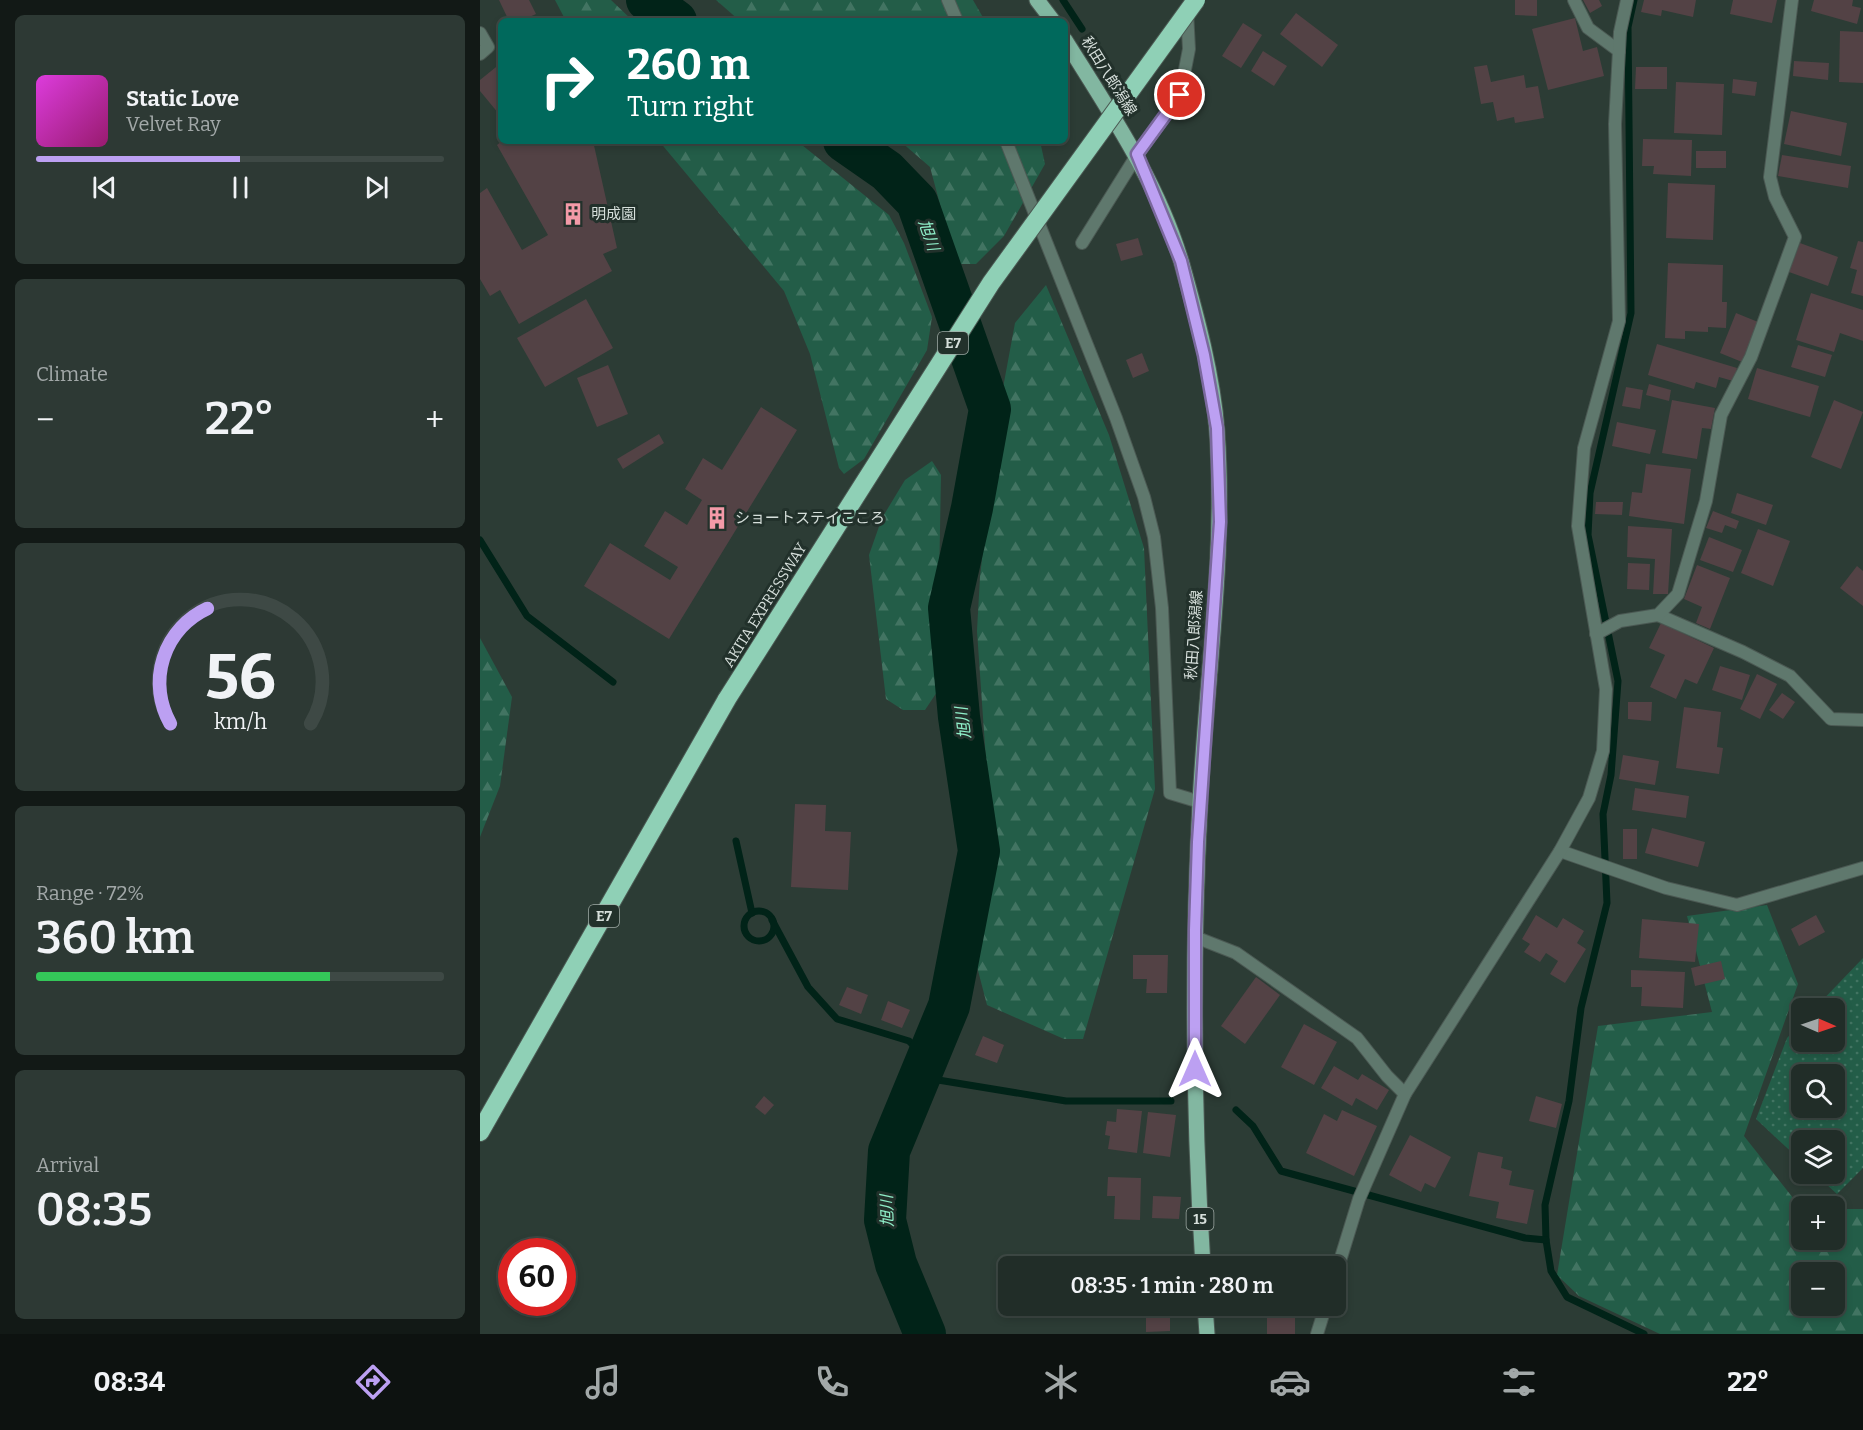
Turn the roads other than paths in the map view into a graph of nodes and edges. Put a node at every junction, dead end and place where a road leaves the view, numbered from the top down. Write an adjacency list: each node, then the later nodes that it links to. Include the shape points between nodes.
1 (948, 0): 8 (street)
2 (1037, 0): 9 (main road)
3 (1186, 0): 15 (street, via 1190,49 1180,95)
4 (1196, 0): 25 (highway, AKITA EXPRESSWAY / E7, bridge, via 992,283 727,699)
5 (1574, 0): 12 (street, via 1588,28)
6 (1627, 0): 12 (street)
7 (1792, 0): 17 (street, via 1770,177 1775,197 1795,237 1751,357 1721,415 1706,501 1678,594)
8 (956, 18)
9 (1051, 18)
10 (480, 33): 13 (street, via 488,47)
11 (1068, 45): 15 (main road, 秋田八郎潟線 / 15)
12 (1619, 51): 18 (street, via 1615,124 1619,321 1584,448 1578,526)
13 (480, 54)
14 (1007, 144): 20 (street, via 1144,497 1154,537 1162,608 1170,793)
15 (1137, 154): 16 (street); 20 (main road, 秋田八郎潟線 / 15, via 1181,261 1217,428 1220,522)
16 (1082, 243)
17 (1658, 615): 18 (street, via 1620,621); 19 (street, via 1790,676 1831,719)
18 (1605, 629): 21 (street, via 1603,751 1589,798)
19 (1863, 720)
20 (1200, 802): 23 (main road, 秋田八郎潟線 / 15)
21 (1560, 851): 22 (street, via 1666,888 1737,905); 24 (street)
22 (1863, 868)
23 (1195, 937): 24 (street, via 1236,953 1357,1038); 26 (main road, 秋田八郎潟線 / 15)
24 (1406, 1094): 27 (street, via 1364,1186)
25 (480, 1132)
26 (1203, 1256)
27 (1341, 1256)
28 (1206, 1316): 30 (main road)
29 (1323, 1316): 31 (street)
30 (1207, 1334)
31 (1317, 1334)

